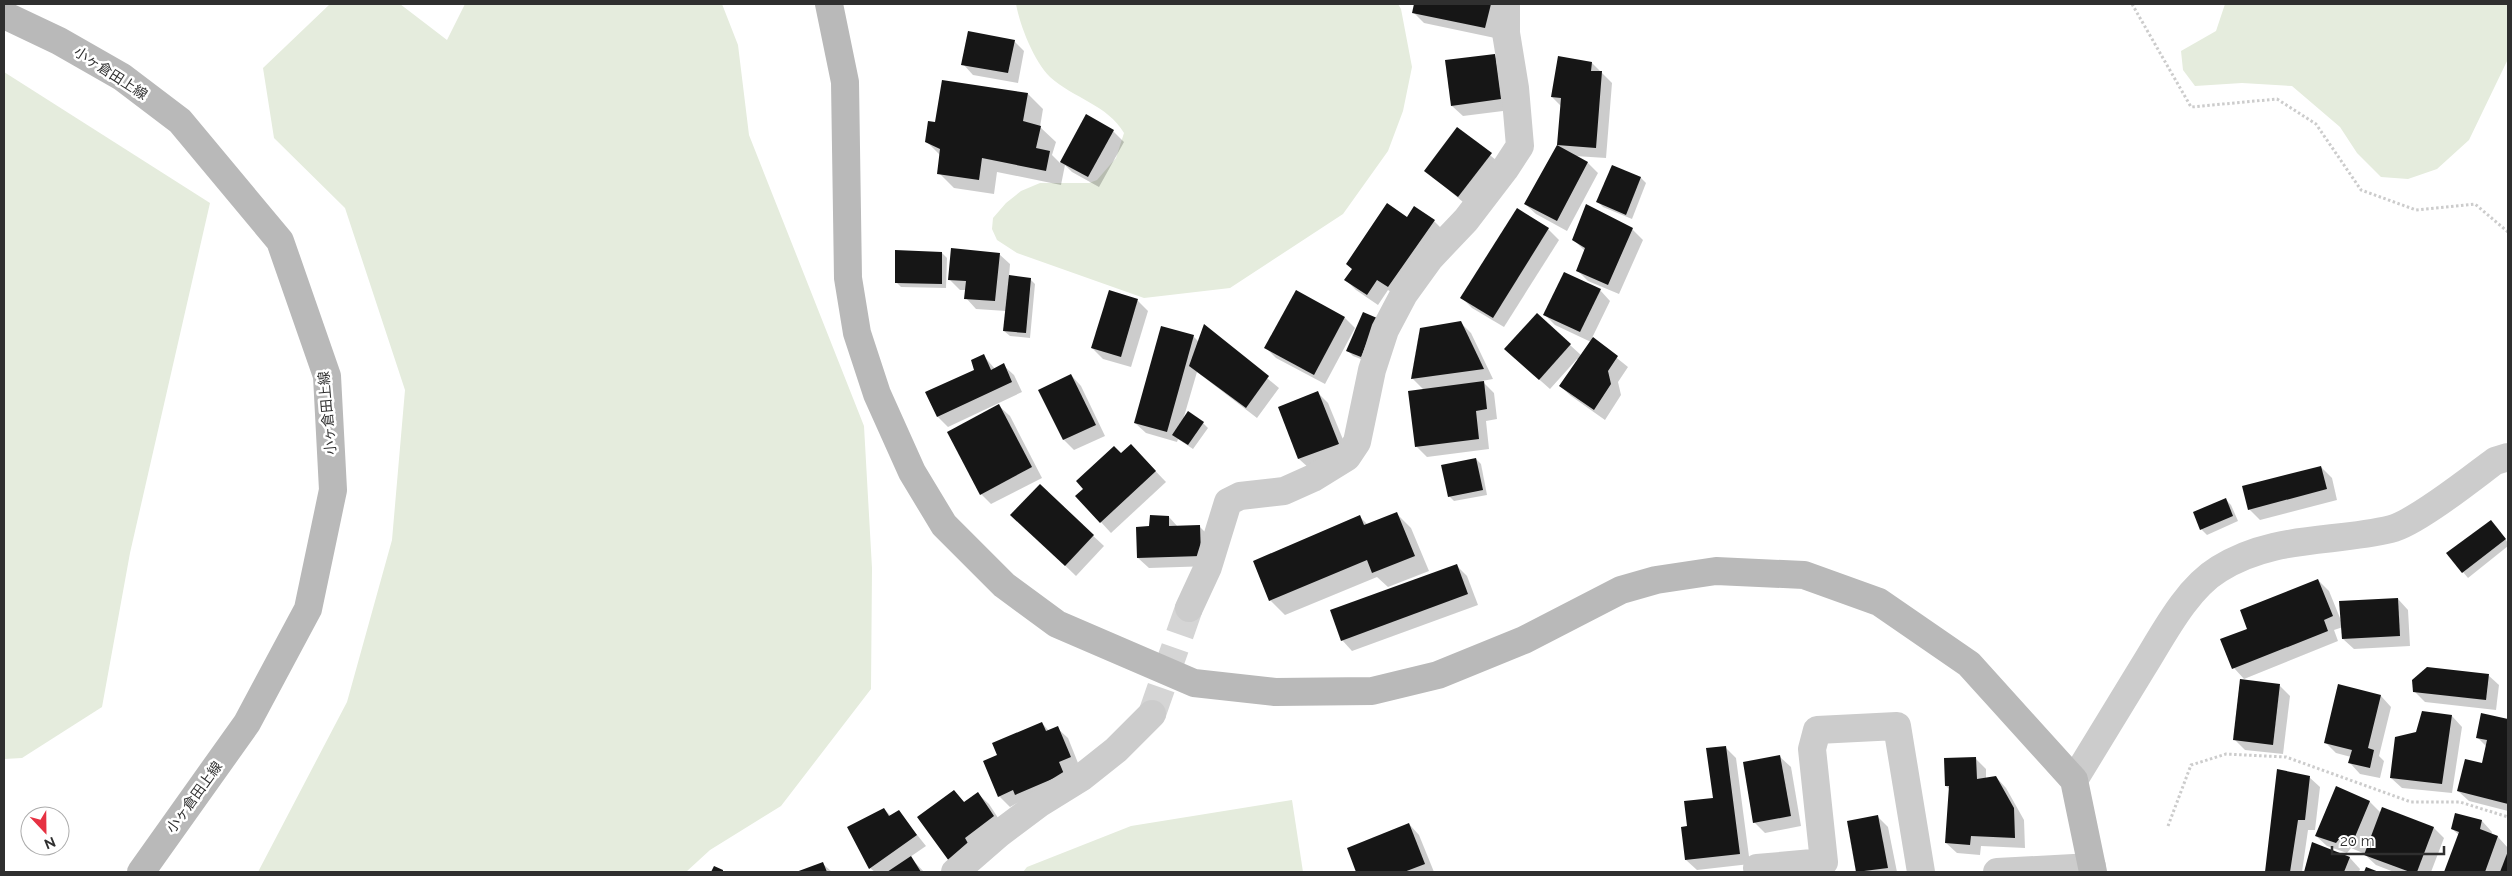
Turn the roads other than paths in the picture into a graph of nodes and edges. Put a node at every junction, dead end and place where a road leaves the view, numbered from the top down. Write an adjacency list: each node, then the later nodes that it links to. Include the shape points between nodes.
1 (830, 4): 7 (street, via 845,82 848,278 857,332 877,394 912,472 944,525 1004,585 1057,624 1194,683 1275,692 1372,691 1438,675 1524,640 1622,590 1656,580 1716,571 1804,575 1878,602 1969,664)
2 (1506, 4): 5 (street, via 1506,33 1520,146 1466,220 1430,258 1404,294 1385,330 1372,370 1357,442 1347,457 1284,491 1240,496 1228,502 1208,567)
3 (4, 16): 10 (street, 小ヶ倉田上線, via 59,41 122,77 180,121 280,240 327,376 333,490 308,609 247,723)
4 (2508, 457): 7 (street, via 2496,461 2417,515 2392,528 2290,542 2218,569 2190,595 2170,623)
5 (1189, 608)
6 (1152, 714): 11 (street, via 1116,750 1000,833)
7 (2074, 780): 9 (street)
8 (1757, 868): 12 (street, via 1824,862 1812,749 1817,730 1897,726)
9 (2092, 870): 13 (street)
10 (141, 872)
11 (955, 872)
12 (1921, 872)
13 (1996, 872)

